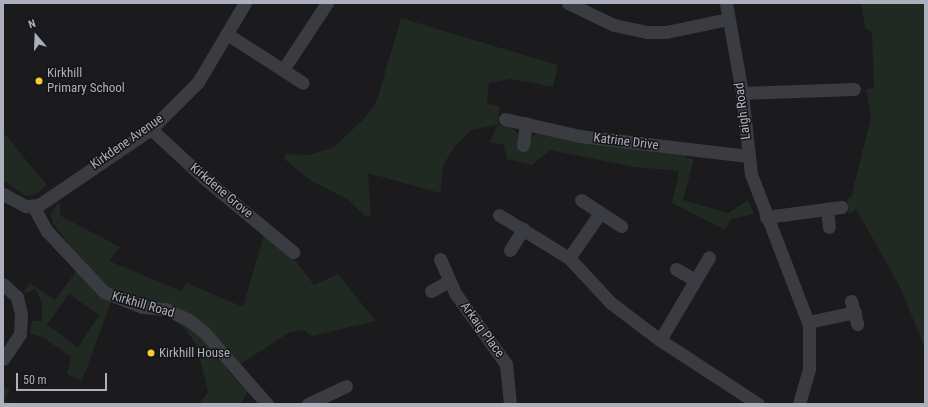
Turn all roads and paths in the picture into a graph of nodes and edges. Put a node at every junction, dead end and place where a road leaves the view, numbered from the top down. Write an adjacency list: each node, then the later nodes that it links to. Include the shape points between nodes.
1 (245, 3): 6 (street, Kirkdene Avenue)
2 (326, 3): 7 (street)
3 (568, 3): 5 (street, via 614,25 646,32 666,32)
4 (726, 3): 5 (street, Laigh Road)
5 (728, 19): 10 (street, Laigh Road)
6 (227, 34): 7 (street); 13 (street, Kirkdene Avenue, via 186,97)
7 (284, 68): 8 (street)
8 (303, 83)
9 (854, 89): 10 (street, via 839,83)
10 (742, 93): 15 (street, Laigh Road)
11 (505, 119): 12 (street, Katrine Drive)
12 (526, 124): 14 (street); 15 (street, Katrine Drive, via 580,136)
13 (151, 129): 18 (street, Kirkdene Avenue); 28 (street, Kirkdene Grove, via 204,178 287,237)
14 (523, 145)
15 (748, 156): 23 (street, Laigh Road)
16 (3, 194): 18 (street, via 18,203)
17 (581, 200): 21 (street)
18 (33, 206): 43 (street, Kirkhill Road, via 48,231 104,292 142,307 166,309 189,320 204,332)
19 (841, 207): 20 (street)
20 (827, 210): 23 (street); 25 (street)
21 (600, 213): 24 (street); 30 (street)
22 (498, 215): 26 (street)
23 (766, 217): 38 (street, Laigh Road)
24 (621, 226)
25 (829, 227)
26 (523, 229): 27 (street); 30 (street)
27 (510, 250)
28 (293, 252)
29 (708, 257): 33 (street)
30 (569, 258): 39 (street, via 611,304)
31 (440, 259): 34 (street, Arkaig Place)
32 (676, 269): 33 (street)
33 (695, 280): 39 (street)
34 (449, 282): 36 (street); 45 (street, Arkaig Place, via 501,352 506,364)
35 (3, 284): 40 (street, via 17,297 22,316 20,334)
36 (431, 292)
37 (854, 312): 38 (street)
38 (808, 322): 47 (street, Laigh Road, via 809,369)
39 (660, 340): 46 (street)
40 (5, 351)
41 (346, 386): 42 (street)
42 (322, 401): 44 (street)
43 (267, 404)
44 (308, 404)
45 (510, 404)
46 (758, 404)
47 (799, 404)

